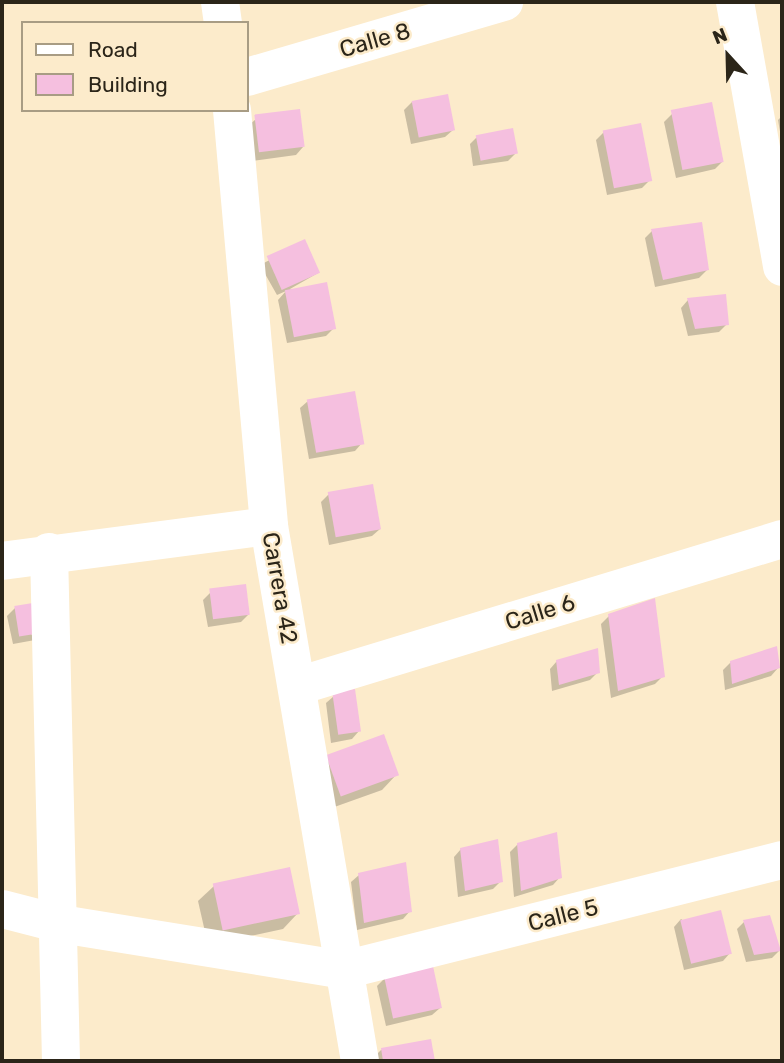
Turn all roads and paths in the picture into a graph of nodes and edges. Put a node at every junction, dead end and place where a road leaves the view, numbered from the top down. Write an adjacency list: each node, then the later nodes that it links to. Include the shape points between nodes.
1 (220, 2): 4 (street)
2 (504, 2): 5 (street, Calle 8)
3 (735, 2): 7 (street)
4 (223, 21)
5 (248, 77)
6 (232, 112): 9 (street, Carrera 42)
7 (776, 192): 8 (street)
8 (782, 267)
9 (269, 526): 11 (street); 13 (street, Carrera 42)
10 (782, 539): 13 (street, Calle 6)
11 (49, 552): 12 (street); 16 (street)
12 (2, 561)
13 (298, 686): 17 (street, Carrera 42)
14 (782, 860): 17 (street, Calle 5)
15 (2, 909): 16 (street)
16 (61, 924): 17 (street); 18 (street)
17 (344, 970): 19 (street, Carrera 42)
18 (61, 1061)
19 (360, 1061)

